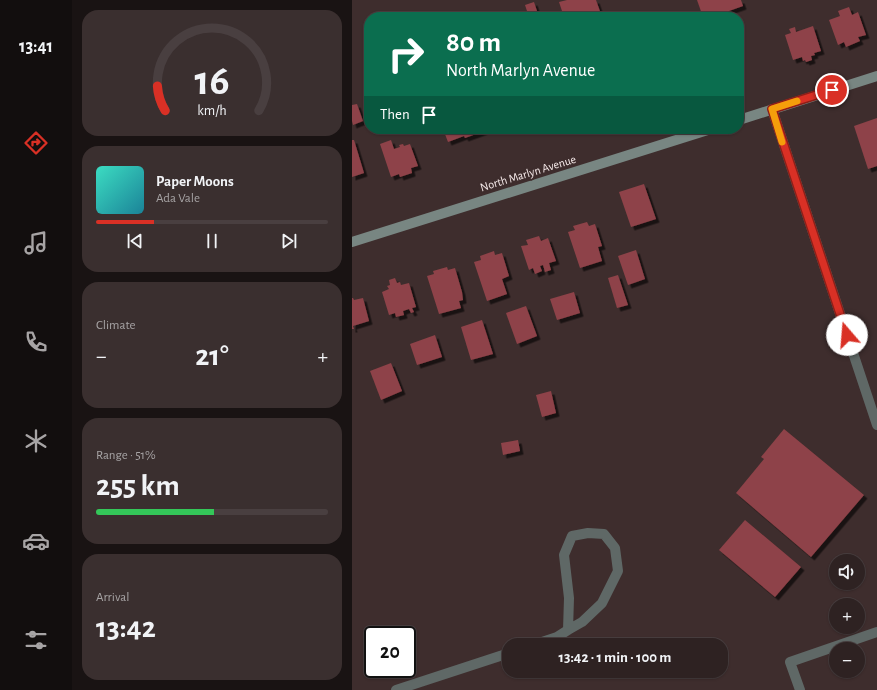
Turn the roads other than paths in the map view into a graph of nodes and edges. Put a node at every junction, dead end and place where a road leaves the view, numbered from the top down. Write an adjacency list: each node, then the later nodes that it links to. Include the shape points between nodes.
1 (877, 76): 2 (street)
2 (772, 109): 3 (street); 6 (street)
3 (744, 118)
4 (695, 134): 5 (street, North Marlyn Avenue)
5 (352, 242)
6 (877, 425)
7 (568, 630): 7 (street, via 582,622 602,604 618,571 616,548 604,534 572,536 564,555 569,598); 9 (street)
8 (877, 632): 12 (street, via 790,662)
9 (554, 638)
10 (502, 655): 11 (street)
11 (396, 690)
12 (800, 690)

